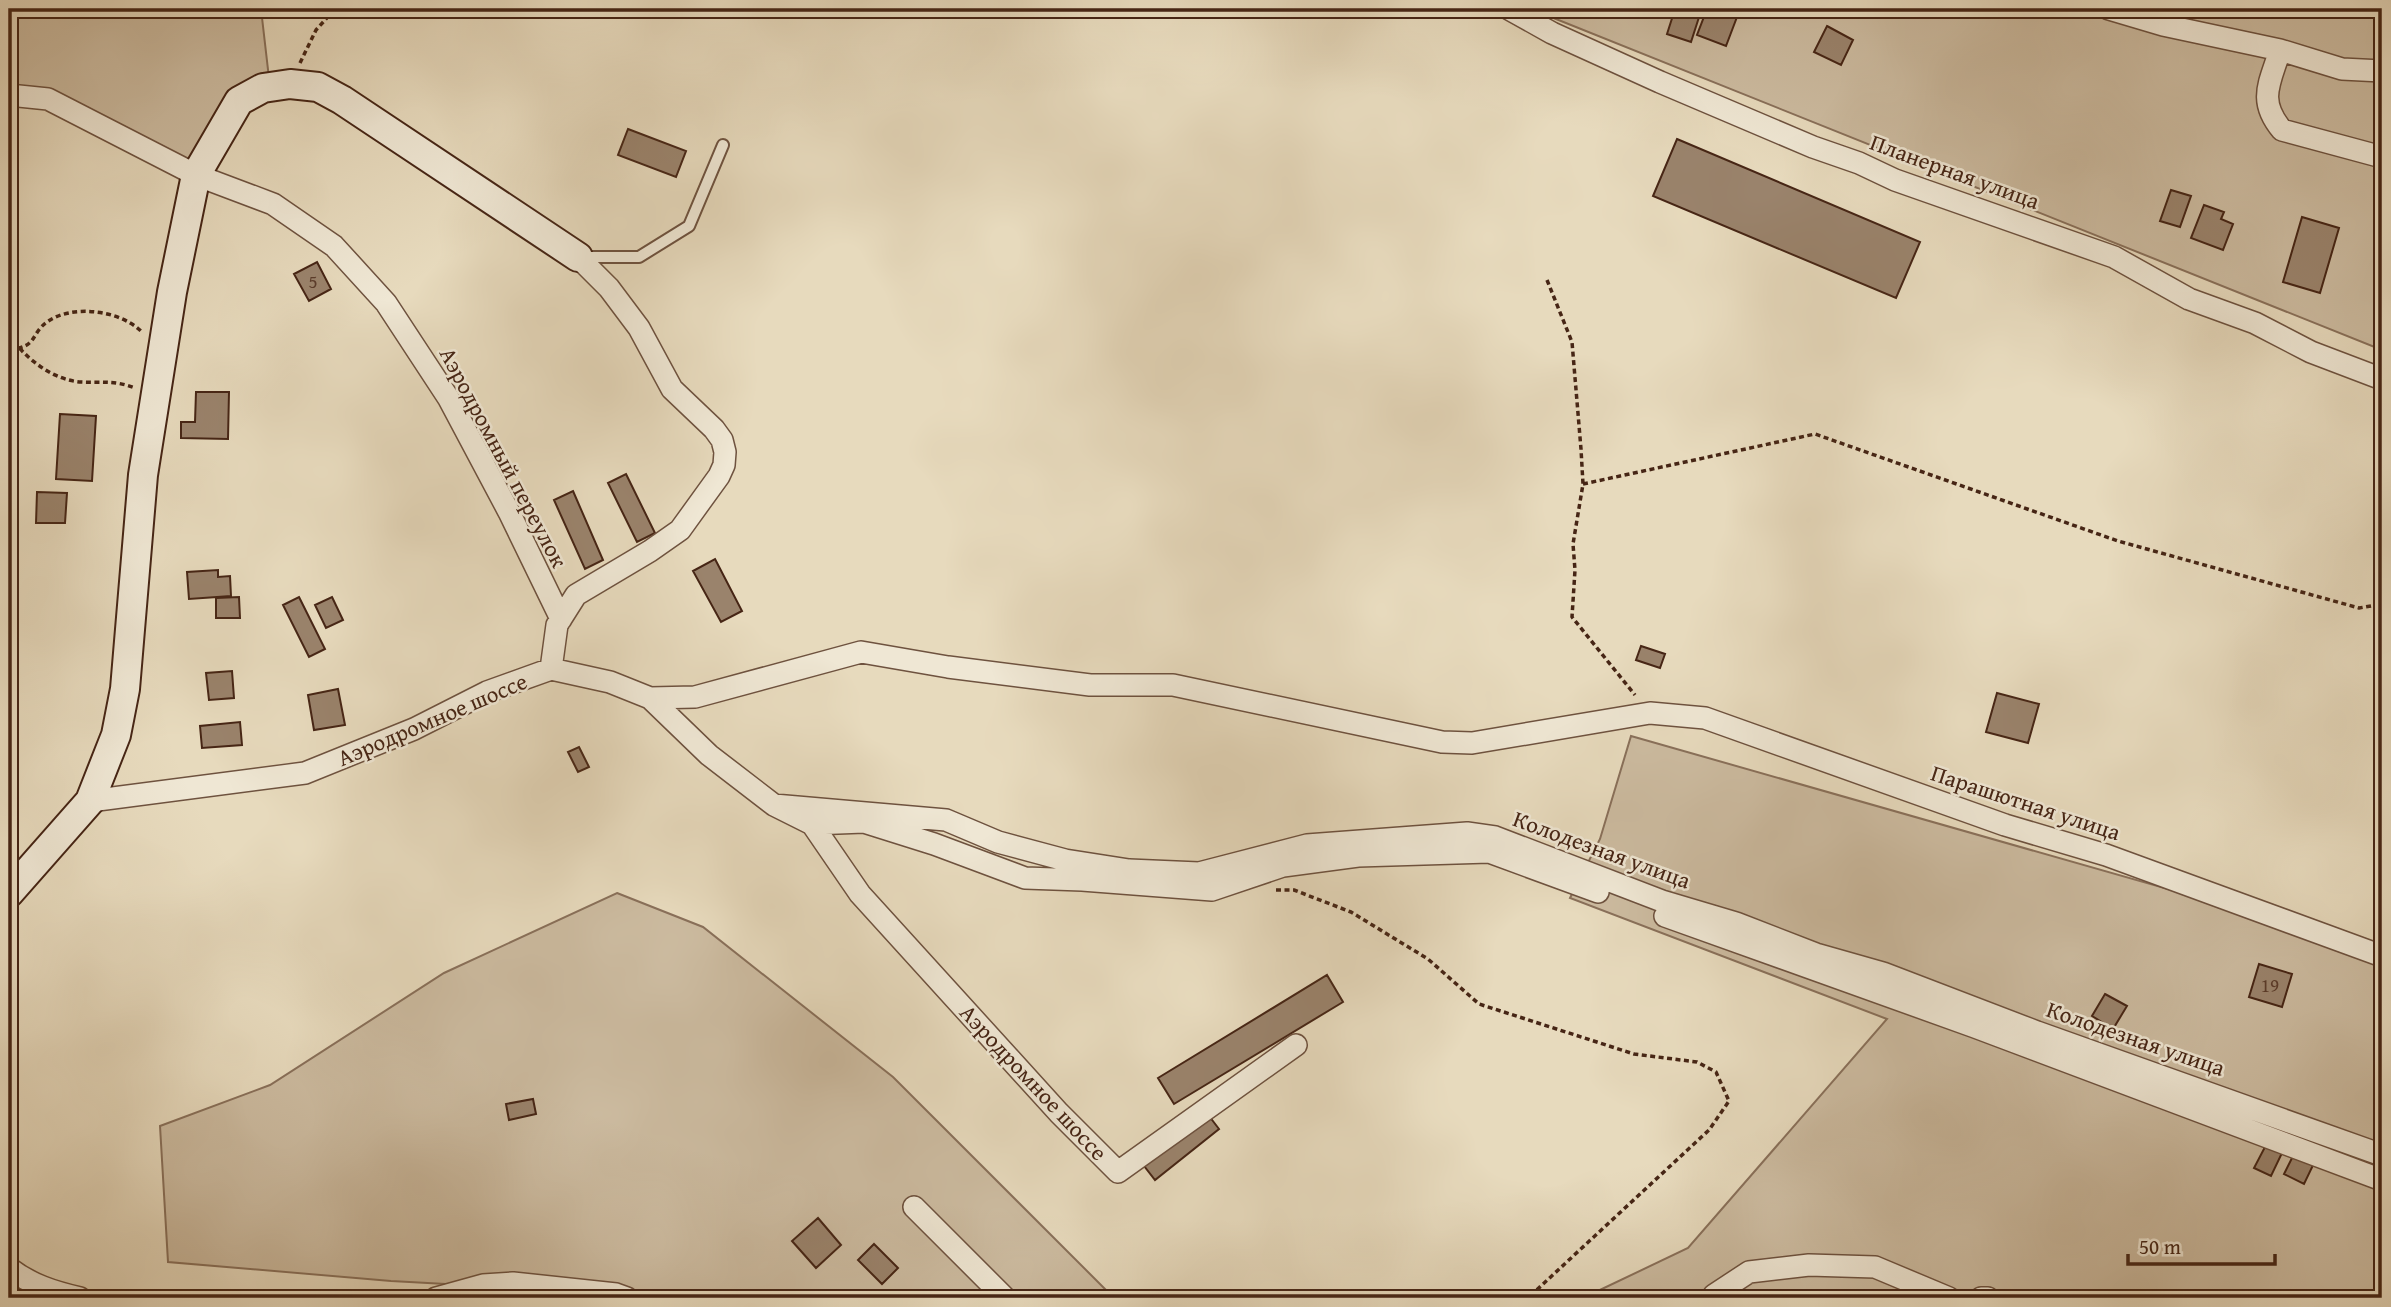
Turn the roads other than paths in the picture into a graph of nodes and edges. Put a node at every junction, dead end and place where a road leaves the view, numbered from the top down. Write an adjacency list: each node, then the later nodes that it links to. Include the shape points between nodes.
1 (1510, 9): 10 (street, Планерная улица, via 1673,88 1895,180 2114,257 2189,299)
2 (2109, 9): 3 (street, via 2163,26)
3 (2280, 50): 4 (street, via 2342,69); 7 (street, via 2266,94 2268,109 2282,130)
4 (2382, 71)
5 (9, 95): 8 (street, Аэродромный переулок, via 48,99)
6 (723, 145): 9 (lane, via 689,226 639,257)
7 (2382, 157)
8 (196, 175): 9 (street, via 239,101 264,88 290,84 318,88); 11 (street, Аэродромный переулок, via 274,204 334,246 386,303 449,399); 14 (street, via 172,292 142,489 125,689 117,736)
9 (578, 257): 11 (street, via 609,288 639,328 672,389 714,429 725,452 719,476 680,530 576,595)
10 (2382, 379)
11 (561, 619): 12 (street)
12 (551, 669): 13 (street, Аэродромное шоссе, via 610,682); 14 (street, Аэродромное шоссе, via 487,692 415,729 305,773)
13 (650, 698): 15 (street, Аэродромное шоссе, via 709,755); 19 (street, Парашютная улица, via 695,697 861,652 1090,685 1173,685 1442,742 1472,743 1650,713 1705,718 2005,825 2106,855)
14 (90, 801): 18 (street)
15 (774, 805): 16 (street, Аэродромное шоссе); 21 (street, Колодезная улица, via 946,820 998,842 1065,860 1129,870 1199,873 1307,845 1467,833 1494,836 1662,901 1883,973)
16 (812, 824): 17 (street, Аэродромное шоссе, via 864,822 1025,878); 20 (street, Аэродромное шоссе, via 860,894 1118,1172)
17 (1212, 890): 22 (street, Колодезная улица, via 1283,866 1358,856 1489,852)
18 (9, 892)
19 (2382, 956)
20 (1296, 1045)
21 (2382, 1155)
22 (2382, 1180)
23 (914, 1207): 28 (street)
24 (9, 1268): 25 (street, via 41,1287)
25 (80, 1298)
26 (436, 1298): 27 (street, via 483,1285 513,1283)
27 (627, 1298)
28 (1005, 1298)
29 (1714, 1298): 30 (street, via 1749,1272 1809,1265 1875,1267)
30 (1949, 1298)
31 (1981, 1298): 32 (street)
32 (1988, 1298)

